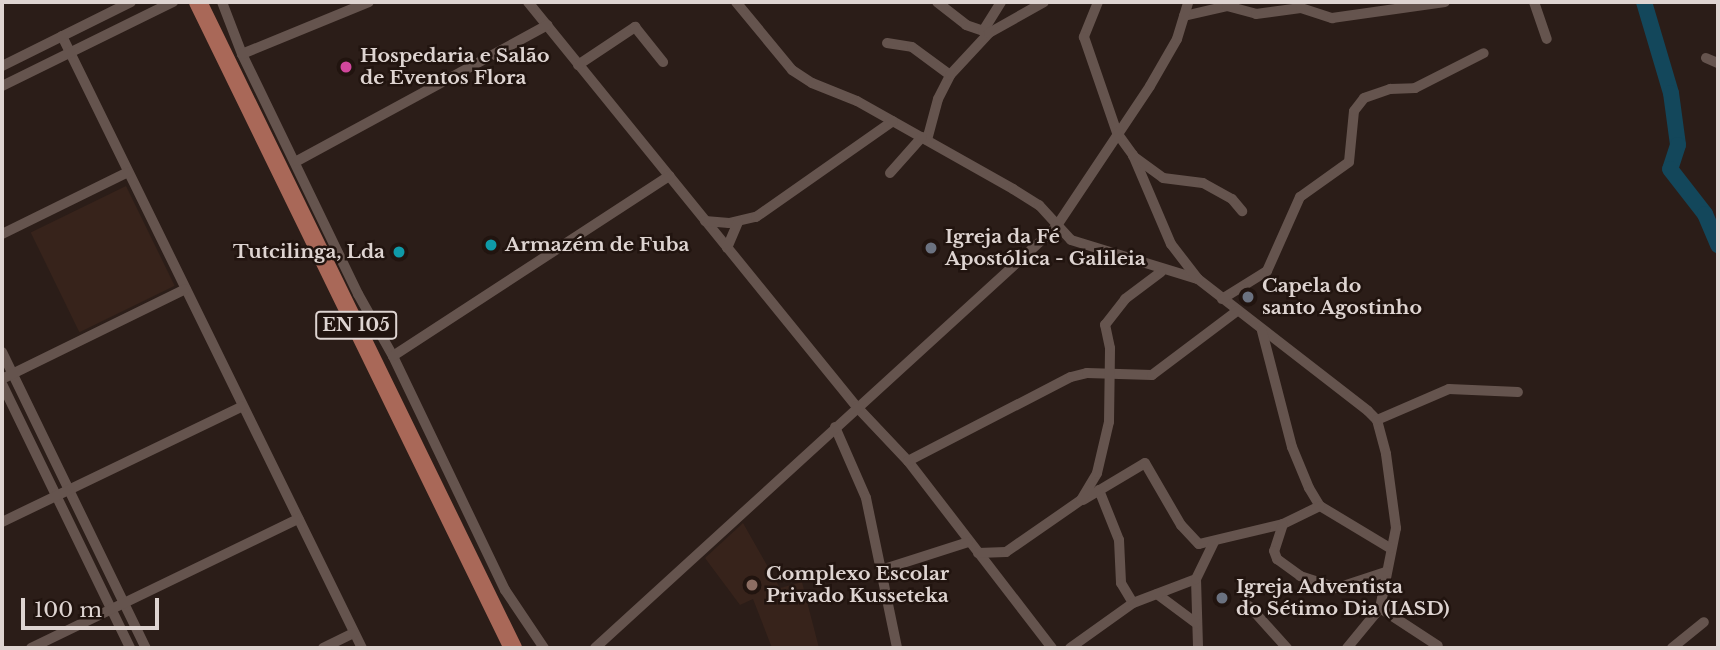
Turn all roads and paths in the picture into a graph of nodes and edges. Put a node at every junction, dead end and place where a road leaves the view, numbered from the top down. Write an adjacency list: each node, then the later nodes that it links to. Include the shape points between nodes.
1 (131, 2): 19 (street)
2 (173, 2): 22 (street)
3 (198, 2): 78 (main road, EN 105)
4 (222, 2): 23 (street)
5 (369, 2): 23 (street)
6 (528, 2): 17 (street)
7 (736, 2): 32 (street, via 792,70)
8 (937, 2): 18 (street, via 966,25)
9 (1001, 2): 18 (street)
10 (1044, 2): 18 (street)
11 (1098, 2): 33 (street, via 1084,37)
12 (1188, 2): 16 (street)
13 (1446, 2): 15 (street, via 1332,18)
14 (1534, 2): 20 (street)
15 (1312, 7): 16 (street, via 1256,14 1227,6)
16 (1184, 16): 33 (street, via 1157,74)
17 (547, 25): 28 (street); 36 (street)
18 (986, 32): 30 (street)
19 (62, 36): 22 (street); 29 (street)
20 (1547, 39)
21 (887, 43): 30 (street, via 912,47)
22 (70, 53): 31 (street); 37 (street)
23 (242, 54): 36 (street)
24 (1483, 54): 49 (street, via 1415,88 1364,98 1354,111 1349,162 1300,197 1267,271)
25 (1706, 58): 27 (street)
26 (663, 62): 28 (street, via 635,27)
27 (1718, 63)
28 (578, 65): 39 (street)
29 (2, 66)
30 (950, 75): 34 (street)
31 (2, 86)
32 (892, 121): 34 (street); 42 (street, via 756,217)
33 (1117, 133): 35 (street); 43 (street)
34 (924, 139): 38 (street); 43 (street, via 1039,205)
35 (1133, 155): 40 (street, via 1163,178 1203,183 1232,199); 47 (street, via 1171,244)
36 (297, 161): 53 (street, via 358,294)
37 (128, 172): 44 (street); 48 (street)
38 (890, 173)
39 (669, 176): 41 (street); 53 (street)
40 (1242, 211)
41 (705, 220): 42 (street); 45 (street)
42 (738, 222): 45 (street)
43 (1056, 227): 46 (street, via 1085,247); 58 (street)
44 (2, 234)
45 (727, 248): 58 (street)
46 (1161, 272): 47 (street); 54 (street, via 1110,314 1105,326 1110,348)
47 (1198, 279): 49 (street)
48 (186, 289): 55 (street); 59 (street)
49 (1222, 299): 50 (street)
50 (1237, 311): 51 (street); 54 (street, via 1152,375)
51 (1262, 331): 60 (street); 67 (street, via 1292,447)
52 (2, 352): 55 (street)
53 (393, 356): 78 (street)
54 (1107, 373): 62 (street, via 1071,377); 66 (street, via 1109,422 1104,448)
55 (7, 376): 63 (street)
56 (2, 384): 65 (street)
57 (1518, 392): 60 (street, via 1449,389)
58 (856, 405): 61 (street); 62 (street)
59 (243, 406): 63 (street); 68 (street)
60 (1377, 421): 73 (street, via 1396,507)
61 (835, 427): 75 (street, via 866,498); 96 (street)
62 (908, 461): 71 (street)
63 (69, 490): 65 (street); 80 (street)
64 (1099, 490): 66 (street); 72 (street, via 1145,463 1194,541); 81 (street, via 1119,540 1121,583)
65 (56, 496): 69 (street); 84 (street)
66 (1081, 500): 74 (street, via 1006,552)
67 (1320, 506): 70 (street); 73 (street)
68 (299, 519): 80 (street); 87 (street)
69 (2, 522)
70 (1283, 524): 72 (street); 76 (street, via 1274,551 1277,559 1300,576 1337,587)
71 (968, 542): 74 (street); 75 (street)
72 (1214, 542): 77 (street)
73 (1390, 548): 76 (street)
74 (978, 553): 98 (street)
75 (881, 570): 97 (street)
76 (1386, 572): 83 (street)
77 (1196, 579): 79 (street); 86 (street)
78 (497, 594): 94 (main road, EN 105); 95 (street)
79 (1157, 594): 81 (street); 86 (street)
80 (124, 603): 84 (street); 91 (street)
81 (1133, 603): 99 (street)
82 (1250, 606): 101 (street)
83 (1380, 608): 88 (street); 102 (street)
84 (111, 610): 89 (street); 90 (street)
85 (1704, 622): 103 (street)
86 (1196, 623): 100 (street)
87 (354, 633): 92 (street); 93 (street)
88 (1438, 646)
89 (31, 648)
90 (130, 648)
91 (146, 648)
92 (323, 648)
93 (362, 648)
94 (513, 648)
95 (544, 648)
96 (595, 648)
97 (897, 648)
98 (1052, 648)
99 (1070, 648)
100 (1198, 648)
101 (1287, 648)
102 (1348, 648)
103 (1672, 648)

